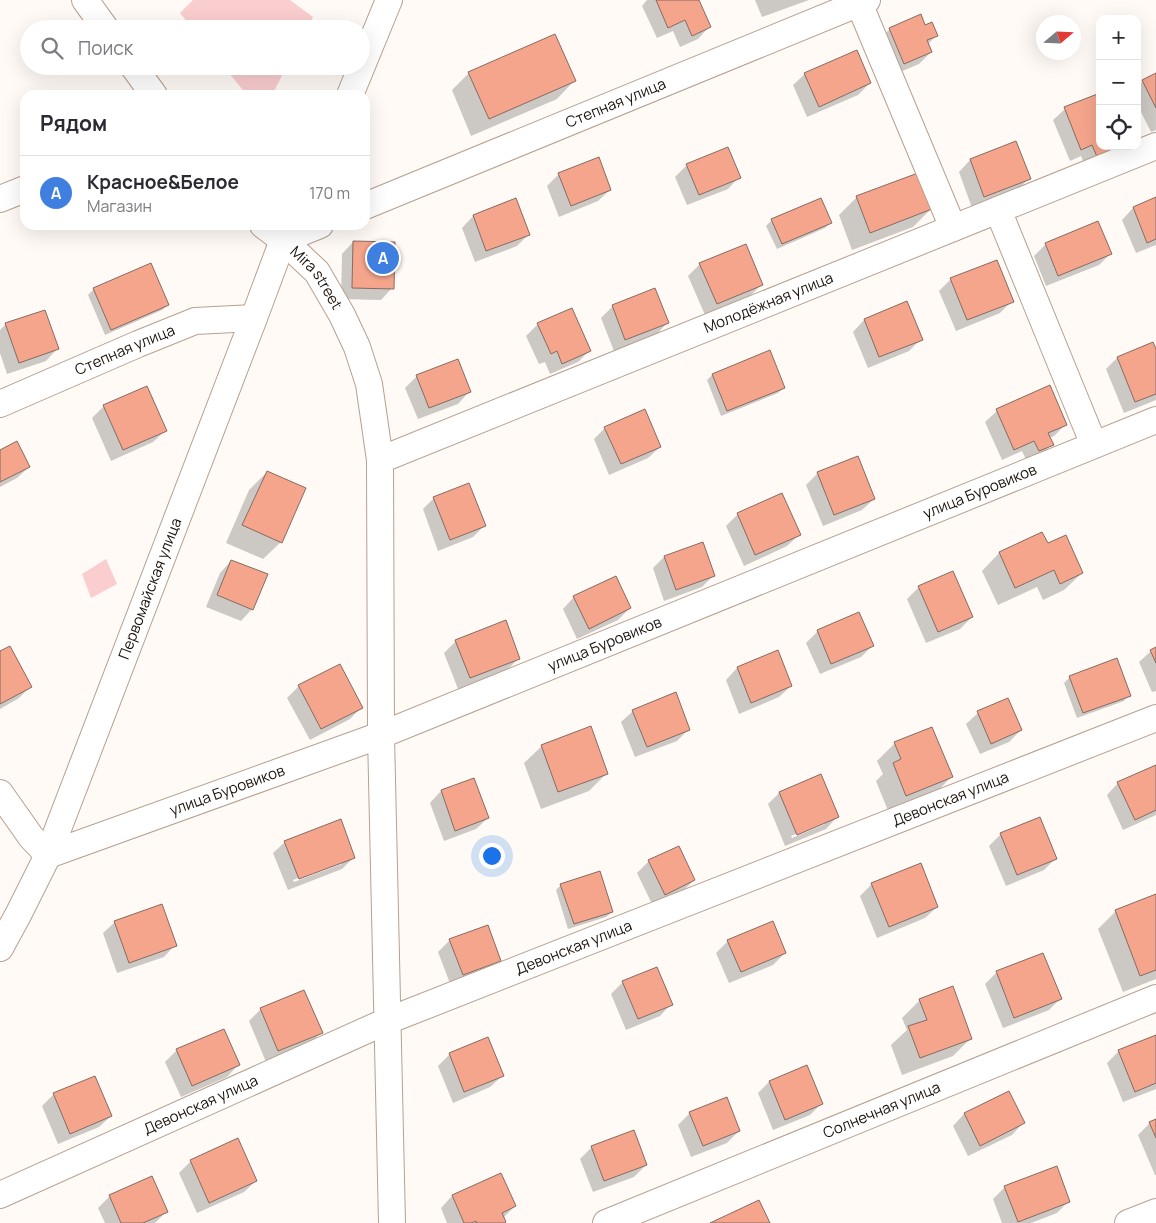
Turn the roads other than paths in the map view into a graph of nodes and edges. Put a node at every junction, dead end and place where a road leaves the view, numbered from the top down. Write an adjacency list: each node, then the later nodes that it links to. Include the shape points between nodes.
1 (85, 0): 4 (street)
2 (389, 0): 5 (street)
3 (863, 2): 13 (street, Степная улица); 15 (street)
4 (99, 20)
5 (370, 46)
6 (140, 75): 8 (street)
7 (358, 75): 9 (street)
8 (150, 90)
9 (352, 90)
10 (1156, 146): 14 (street, Молодёжная улица)
11 (20, 191): 12 (street)
12 (0, 199)
13 (370, 204)
14 (998, 210): 15 (street, Молодёжная улица); 20 (street)
15 (953, 228): 21 (street, Молодёжная улица)
16 (279, 230): 17 (street, Первомайская улица); 21 (street, Mira street, via 317,272 357,347 369,384)
17 (254, 318): 18 (street, Степная улица, via 195,321); 25 (street, Первомайская улица)
18 (0, 404)
19 (1156, 420): 20 (street, улица Буровиков)
20 (1094, 445): 23 (street, улица Буровиков)
21 (380, 460): 23 (street, Mira street)
22 (1156, 718): 28 (street, Девонская улица)
23 (381, 735): 25 (street, улица Буровиков); 28 (street, Mira street)
24 (0, 793): 25 (street)
25 (48, 855): 26 (street, Первомайская улица)
26 (0, 948)
27 (1156, 998): 32 (street, Солнечная улица)
28 (388, 1022): 29 (street, Девонская улица); 31 (street, Mira street)
29 (0, 1194)
30 (1156, 1212): 33 (street)
31 (392, 1223)
32 (606, 1223)
33 (1128, 1223)

